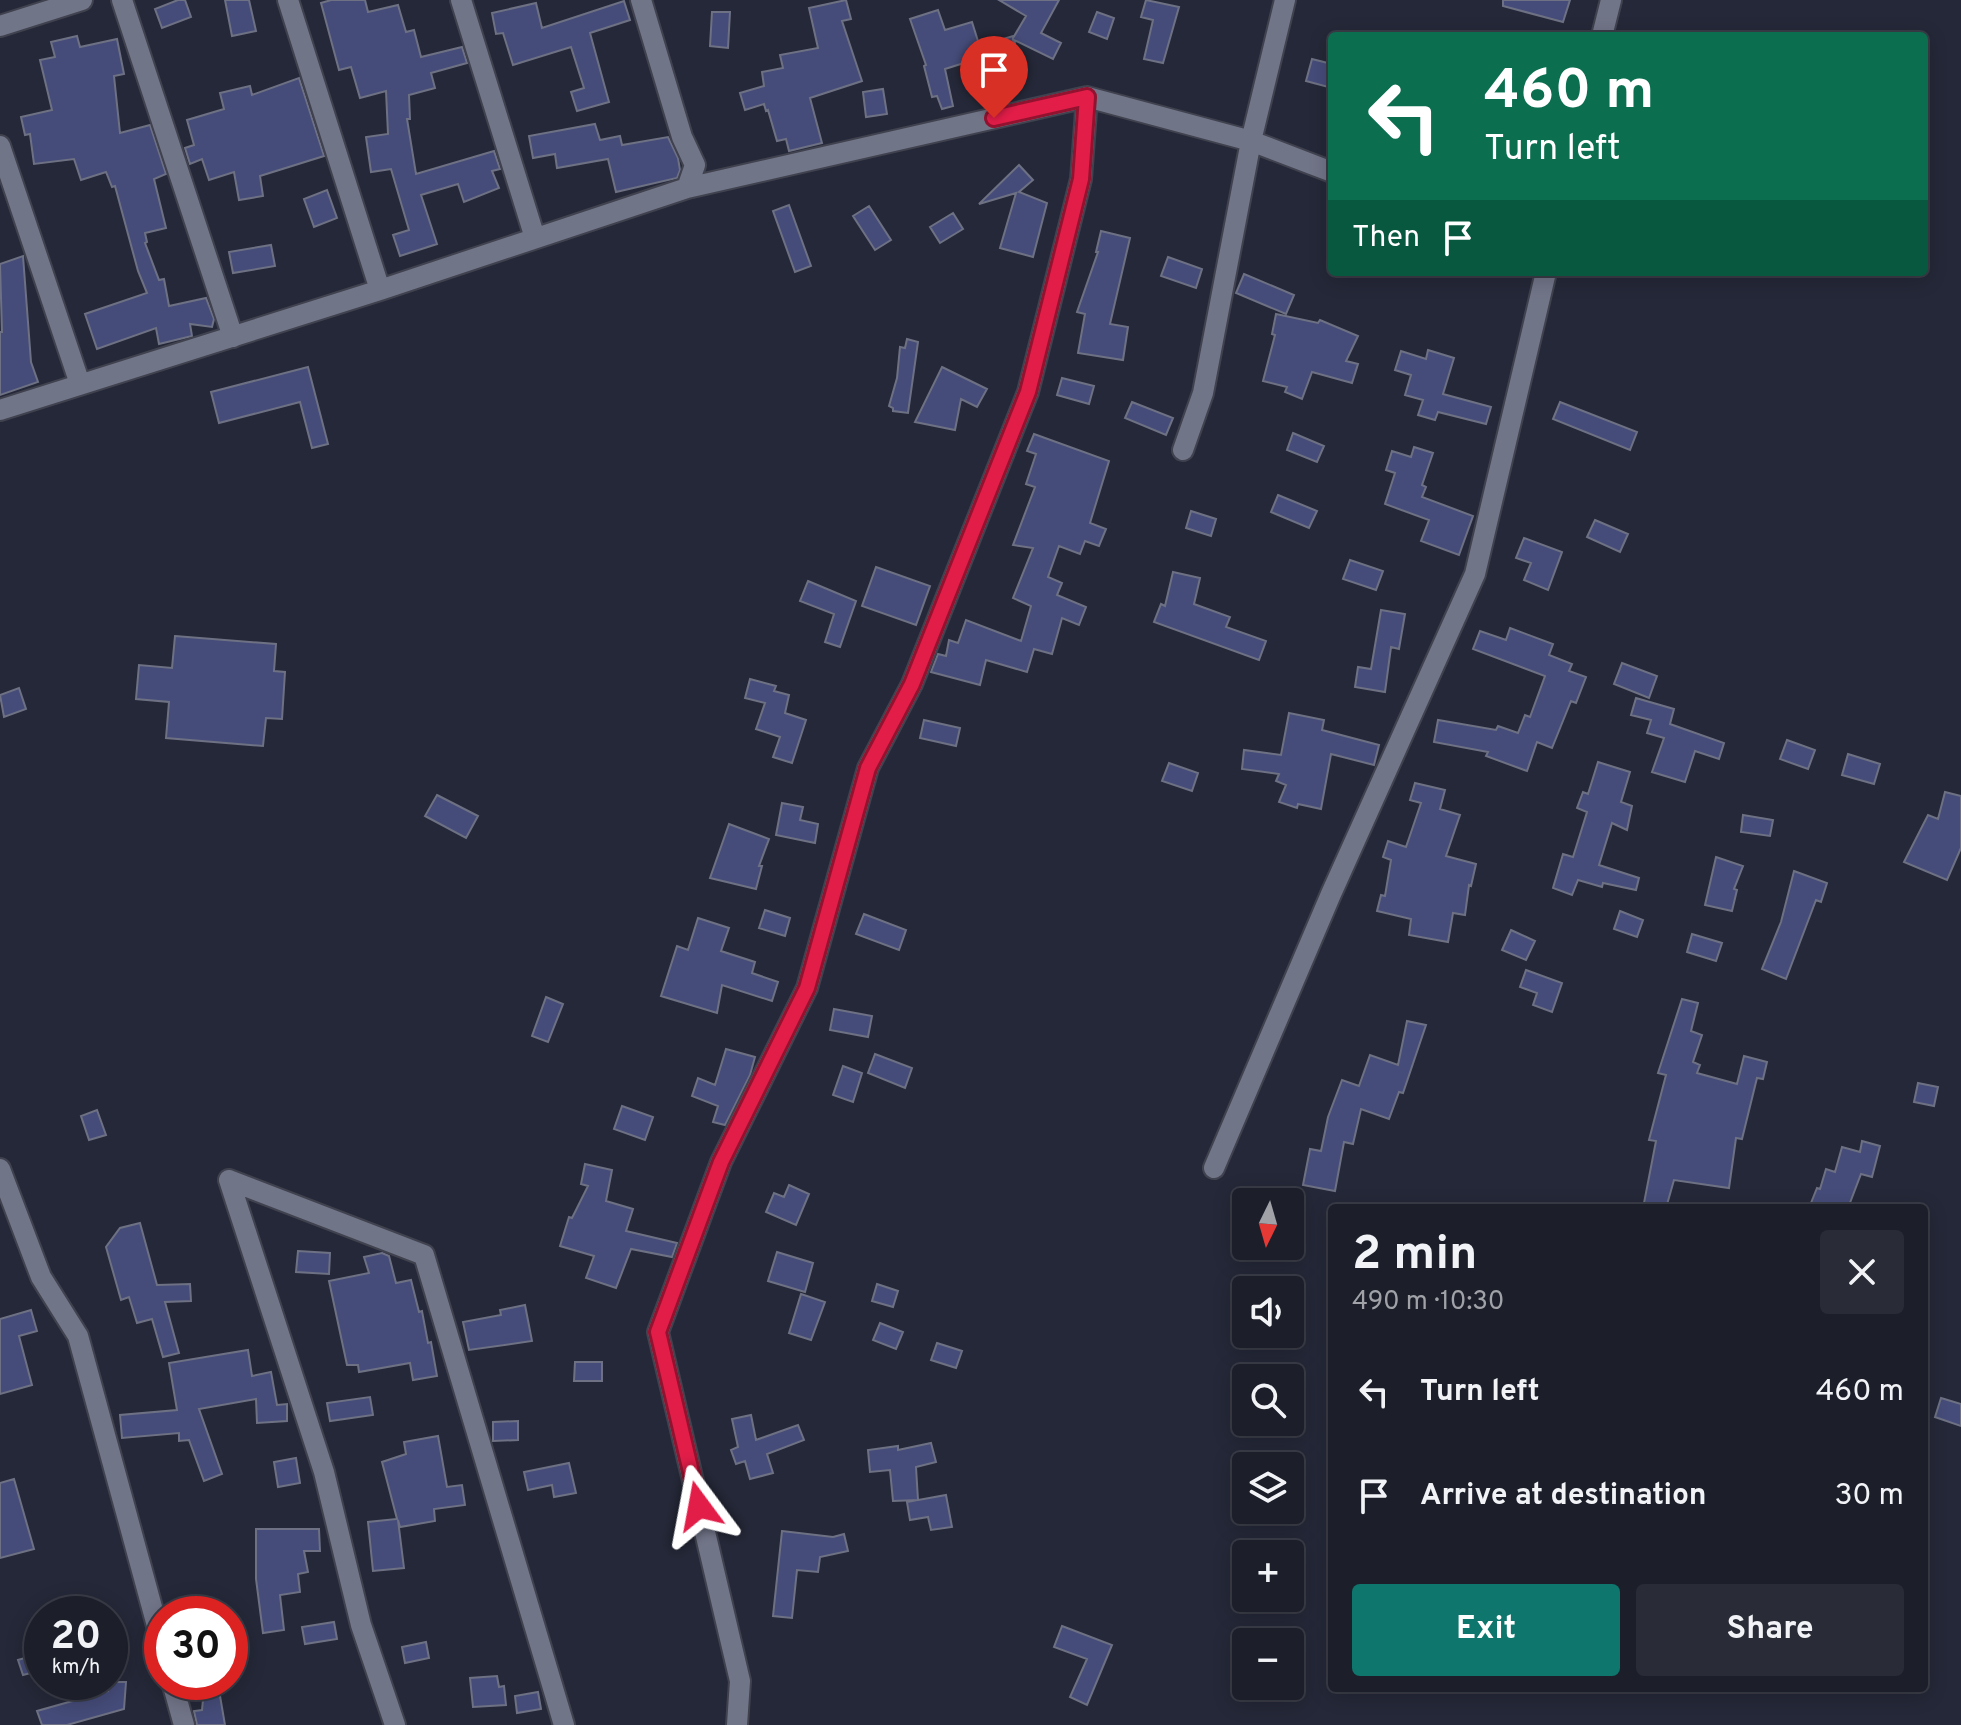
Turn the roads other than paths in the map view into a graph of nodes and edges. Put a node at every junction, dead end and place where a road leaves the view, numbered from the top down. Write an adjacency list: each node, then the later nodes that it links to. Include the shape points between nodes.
1 (82, 0): 8 (street)
2 (122, 0): 18 (street)
3 (288, 0): 17 (street)
4 (461, 0): 15 (street)
5 (641, 0): 14 (street, via 695,165)
6 (1285, 0): 11 (street)
7 (1611, 0): 9 (street)
8 (0, 26)
9 (1603, 32)
10 (1087, 97): 11 (street); 14 (street); 29 (street, via 1081,179 1028,392 912,684 868,768 807,988 721,1162 658,1332 740,1681)
11 (1251, 141): 13 (street); 21 (street, via 1203,393)
12 (0, 146): 19 (street)
13 (1328, 170)
14 (687, 188): 15 (street)
15 (535, 238): 17 (street)
16 (1545, 276): 22 (street, via 1475,574)
17 (380, 290): 18 (street)
18 (233, 337): 19 (street)
19 (80, 384): 20 (street)
20 (0, 410)
21 (1183, 450)
22 (1214, 1168)
23 (0, 1169): 24 (street, via 41,1277 78,1336)
24 (149, 1596)
25 (177, 1700): 26 (street)
26 (184, 1725)
27 (395, 1725): 28 (street, via 361,1625 324,1472 229,1180 424,1255)
28 (564, 1725)
29 (737, 1725)

